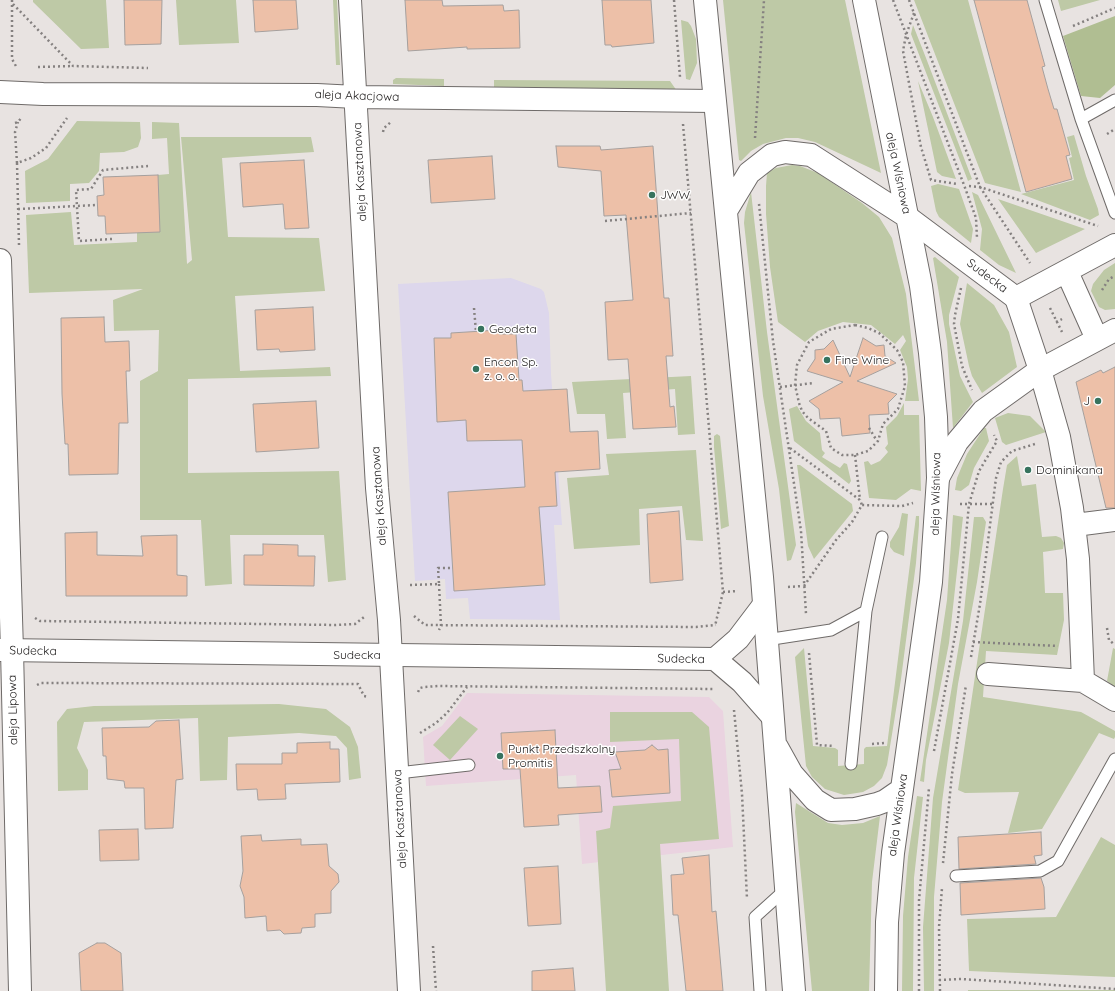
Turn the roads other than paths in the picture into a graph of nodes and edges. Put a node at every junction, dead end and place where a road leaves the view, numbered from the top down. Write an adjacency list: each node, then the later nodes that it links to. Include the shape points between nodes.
1 (350, 0): 6 (street, aleja Kasztanowa)
2 (705, 0): 8 (street)
3 (864, 0): 12 (street, aleja Wiśniowa)
4 (1045, 0): 9 (lane)
5 (0, 92): 6 (street, aleja Akacjowa)
6 (356, 97): 8 (street, aleja Akacjowa); 27 (street, aleja Kasztanowa, via 377,488)
7 (1115, 100): 9 (lane)
8 (714, 101): 10 (street)
9 (1081, 119): 11 (lane)
10 (726, 212): 12 (street, Sudecka, via 749,173 772,155 785,152 817,158); 23 (street)
11 (1115, 213)
12 (906, 216): 16 (street, Sudecka); 19 (street, aleja Wiśniowa, via 930,353)
13 (1115, 245): 15 (street, Sudecka)
14 (0, 260): 26 (street, aleja Lipowa)
15 (1066, 272): 16 (street, Sudecka); 17 (street)
16 (1016, 298): 18 (street)
17 (1106, 335): 18 (street)
18 (1040, 370): 19 (street, via 983,411 957,442); 21 (street, via 1059,437)
19 (938, 478): 38 (street, aleja Wiśniowa, via 932,582)
20 (1115, 520): 21 (street)
21 (1075, 525): 30 (street)
22 (882, 537): 24 (lane)
23 (763, 606): 25 (street); 28 (street, Sudecka, via 738,639)
24 (866, 611): 25 (lane, via 831,630); 35 (lane)
25 (766, 640): 32 (street)
26 (6, 650): 27 (street, Sudecka); 41 (street, aleja Lipowa)
27 (390, 655): 28 (street, Sudecka); 37 (street, aleja Kasztanowa)
28 (714, 659): 32 (street, Sudecka, via 742,682)
29 (988, 674): 30 (street)
30 (1083, 681): 31 (street)
31 (1115, 700)
32 (772, 716): 33 (street)
33 (775, 744): 38 (street, via 792,774 815,800 831,810 855,809 877,804); 40 (street)
34 (1115, 758): 39 (lane, via 1058,861 1040,871)
35 (851, 764)
36 (469, 765): 37 (lane)
37 (398, 773): 42 (street, aleja Kasztanowa)
38 (901, 790): 45 (street, aleja Wiśniowa, via 887,922)
39 (956, 876)
40 (786, 889): 43 (lane, via 755,917); 44 (street)
41 (20, 991)
42 (409, 991)
43 (760, 991)
44 (794, 991)
45 (886, 991)

